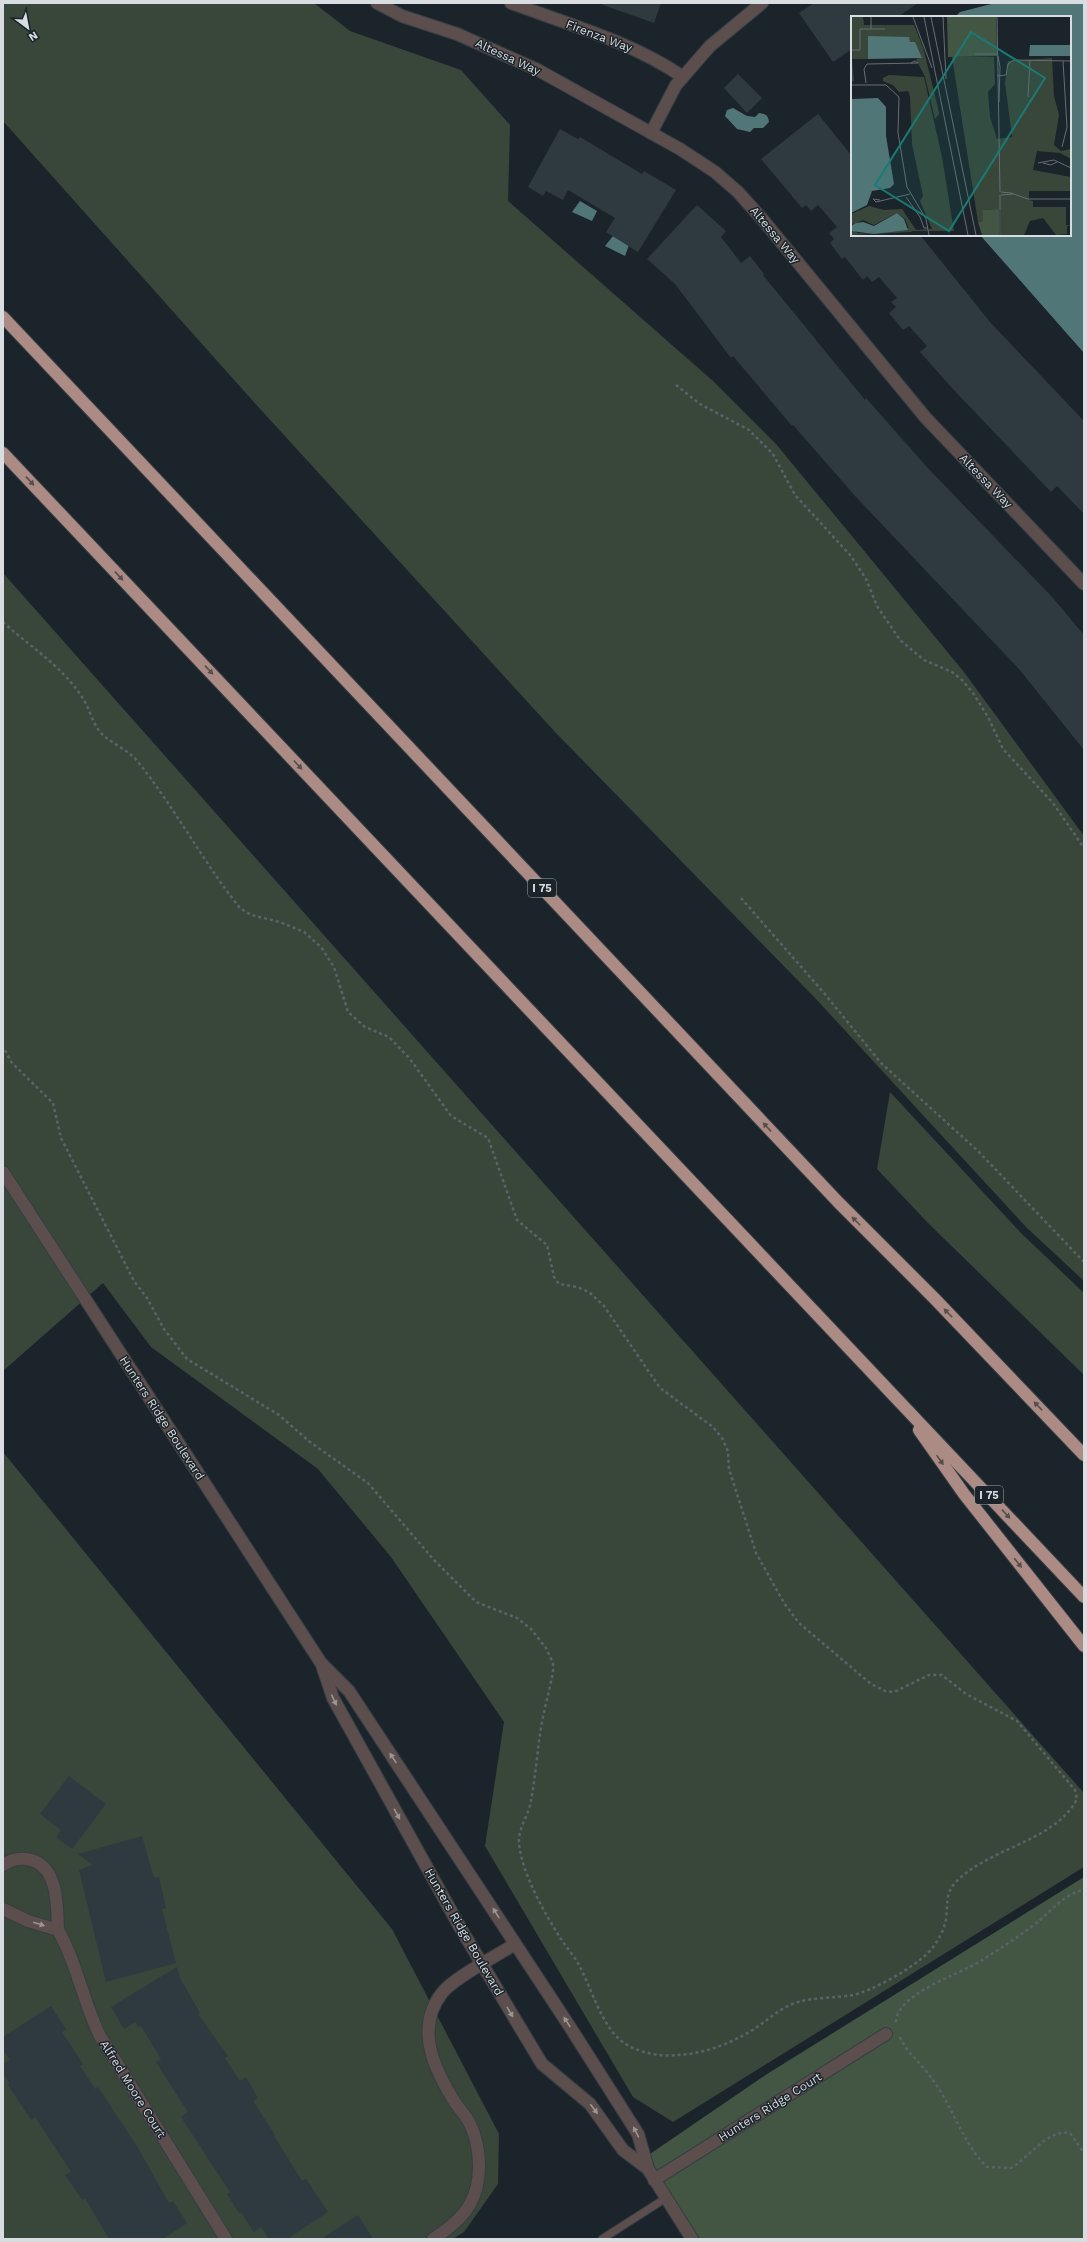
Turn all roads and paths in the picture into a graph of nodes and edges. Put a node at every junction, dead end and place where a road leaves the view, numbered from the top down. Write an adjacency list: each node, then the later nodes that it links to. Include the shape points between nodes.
1 (377, 3): 5 (street, Altessa Way, via 402,16 457,34 538,70)
2 (511, 3): 4 (street, Firenza Way, via 634,48 657,59)
3 (762, 3): 4 (street, via 710,46)
4 (683, 77): 5 (street)
5 (651, 133): 9 (street, Altessa Way, via 715,172 738,192 925,417)
6 (3, 317): 17 (highway, I 75, one-way to 6, via 828,1192)
7 (676, 385): 11 (path, via 700,404 749,430 773,454 795,495 851,556 866,579 877,606 900,640 924,660 952,672 962,680 988,717 1003,749 1053,803)
8 (3, 453): 16 (highway, I 75, one-way to 16)
9 (1084, 584)
10 (3, 622): 13 (path, via 70,682 82,696 98,730 136,760 166,799 240,908 251,915 280,922 304,932 321,947 334,967 348,1012 365,1027 389,1037 410,1059 451,1116 488,1138 517,1220 547,1245 554,1277 559,1284 578,1287 604,1306 660,1388 713,1427 722,1438 728,1451 729,1469 756,1553 784,1603 799,1623 871,1684 885,1691 894,1692 929,1675 942,1675 966,1694 1016,1721 1075,1790 1078,1800 1072,1809 1041,1832 967,1872 954,1884 946,1899 946,1919 942,1935 933,1947 921,1959 881,1984 855,1994 796,2002 728,2043 704,2050 678,2055 656,2055 632,2049 606,2022 579,1964 546,1914 522,1857 518,1840 531,1803 541,1730 553,1672 553,1662 546,1648 517,1618 476,1602 434,1560 368,1483 310,1442 279,1415 186,1359 134,1281 61,1138 53,1103 12,1063)
11 (1084, 848)
12 (741, 898): 15 (path, via 881,1063 963,1136)
13 (3, 1047)
14 (3, 1172): 22 (street, Hunters Ridge Boulevard)
15 (1084, 1262)
16 (893, 1393): 20 (highway, I 75, one-way to 20); 21 (highway, one-way to 21, via 964,1494)
17 (1052, 1420): 18 (highway); 19 (highway, I 75)
18 (1084, 1450)
19 (1084, 1455)
20 (1084, 1597)
21 (1084, 1646)
22 (321, 1663): 27 (street, Hunters Ridge Boulevard, one-way to 22, via 349,1691); 28 (street, Hunters Ridge Boulevard, one-way to 28, via 333,1698)
23 (3, 1865): 26 (street, Alfred Moore Court, via 20,1858 33,1860 46,1868 56,1890)
24 (1084, 1890): 29 (path, via 1076,1891 1006,1945 909,1999 896,2015)
25 (3, 1909): 26 (street, one-way to 26, via 28,1921)
26 (58, 1930): 37 (street, Alfred Moore Court, via 67,1944 100,2036)
27 (515, 1944): 28 (street); 33 (street, Hunters Ridge Boulevard, one-way to 27, via 638,2134)
28 (482, 1965): 33 (street, Hunters Ridge Boulevard, one-way to 33, via 542,2064 590,2104 623,2150); 38 (street, via 442,1992 432,2013 428,2032 431,2055 439,2077 470,2125 478,2152 479,2176 470,2204 448,2229)
29 (896, 2025)
30 (899, 2032): 32 (path, via 906,2047 931,2076 946,2100 976,2156 987,2167 1011,2168 1046,2141 1064,2132 1070,2133)
31 (886, 2034): 34 (street, Hunters Ridge Court)
32 (1084, 2153)
33 (648, 2169): 34 (street, Hunters Ridge Boulevard)
34 (654, 2180): 35 (street, Hunters Ridge Boulevard)
35 (666, 2198): 36 (lane); 39 (street, Hunters Ridge Boulevard)
36 (604, 2238)
37 (226, 2239)
38 (433, 2239)
39 (692, 2239)

